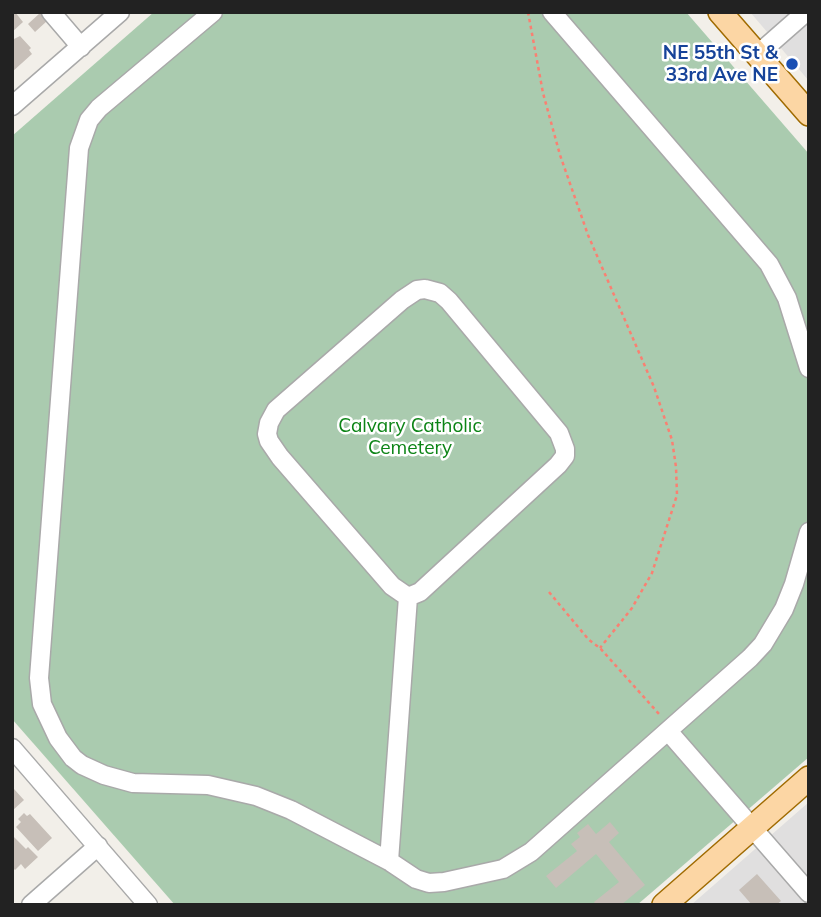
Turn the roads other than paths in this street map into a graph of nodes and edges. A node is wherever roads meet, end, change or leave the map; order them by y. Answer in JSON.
{"nodes":[{"id":1,"x":51,"y":12,"type":"edge"},
{"id":2,"x":120,"y":12,"type":"edge"},
{"id":3,"x":213,"y":12,"type":"edge"},
{"id":4,"x":552,"y":12,"type":"edge"},
{"id":5,"x":720,"y":12,"type":"edge"},
{"id":6,"x":806,"y":12,"type":"edge"},
{"id":7,"x":81,"y":47,"type":"junction"},
{"id":8,"x":757,"y":55,"type":"junction"},
{"id":9,"x":12,"y":106,"type":"edge"},
{"id":10,"x":809,"y":114,"type":"edge"},
{"id":11,"x":808,"y":360,"type":"edge"},
{"id":12,"x":809,"y":532,"type":"edge"},
{"id":13,"x":408,"y":597,"type":"junction"},
{"id":14,"x":670,"y":730,"type":"junction"},
{"id":15,"x":12,"y":748,"type":"edge"},
{"id":16,"x":809,"y":778,"type":"edge"},
{"id":17,"x":751,"y":828,"type":"junction"},
{"id":18,"x":97,"y":846,"type":"junction"},
{"id":19,"x":389,"y":861,"type":"junction"},
{"id":20,"x":809,"y":893,"type":"edge"},
{"id":21,"x":31,"y":905,"type":"edge"},
{"id":22,"x":148,"y":905,"type":"edge"},
{"id":23,"x":664,"y":905,"type":"edge"}],
"edges":[{"from":1,"to":7,"type":"street"},
{"from":2,"to":7,"type":"street"},
{"from":3,"to":19,"type":"street"},
{"from":4,"to":11,"type":"street"},
{"from":5,"to":8,"type":"main road"},
{"from":6,"to":8,"type":"street"},
{"from":7,"to":9,"type":"street"},
{"from":8,"to":10,"type":"main road"},
{"from":12,"to":14,"type":"street"},
{"from":13,"to":13,"type":"street"},
{"from":13,"to":19,"type":"street"},
{"from":14,"to":17,"type":"street"},
{"from":14,"to":19,"type":"street"},
{"from":15,"to":18,"type":"street"},
{"from":16,"to":17,"type":"main road"},
{"from":17,"to":20,"type":"street"},
{"from":17,"to":23,"type":"main road"},
{"from":18,"to":21,"type":"street"},
{"from":18,"to":22,"type":"street"}]}
